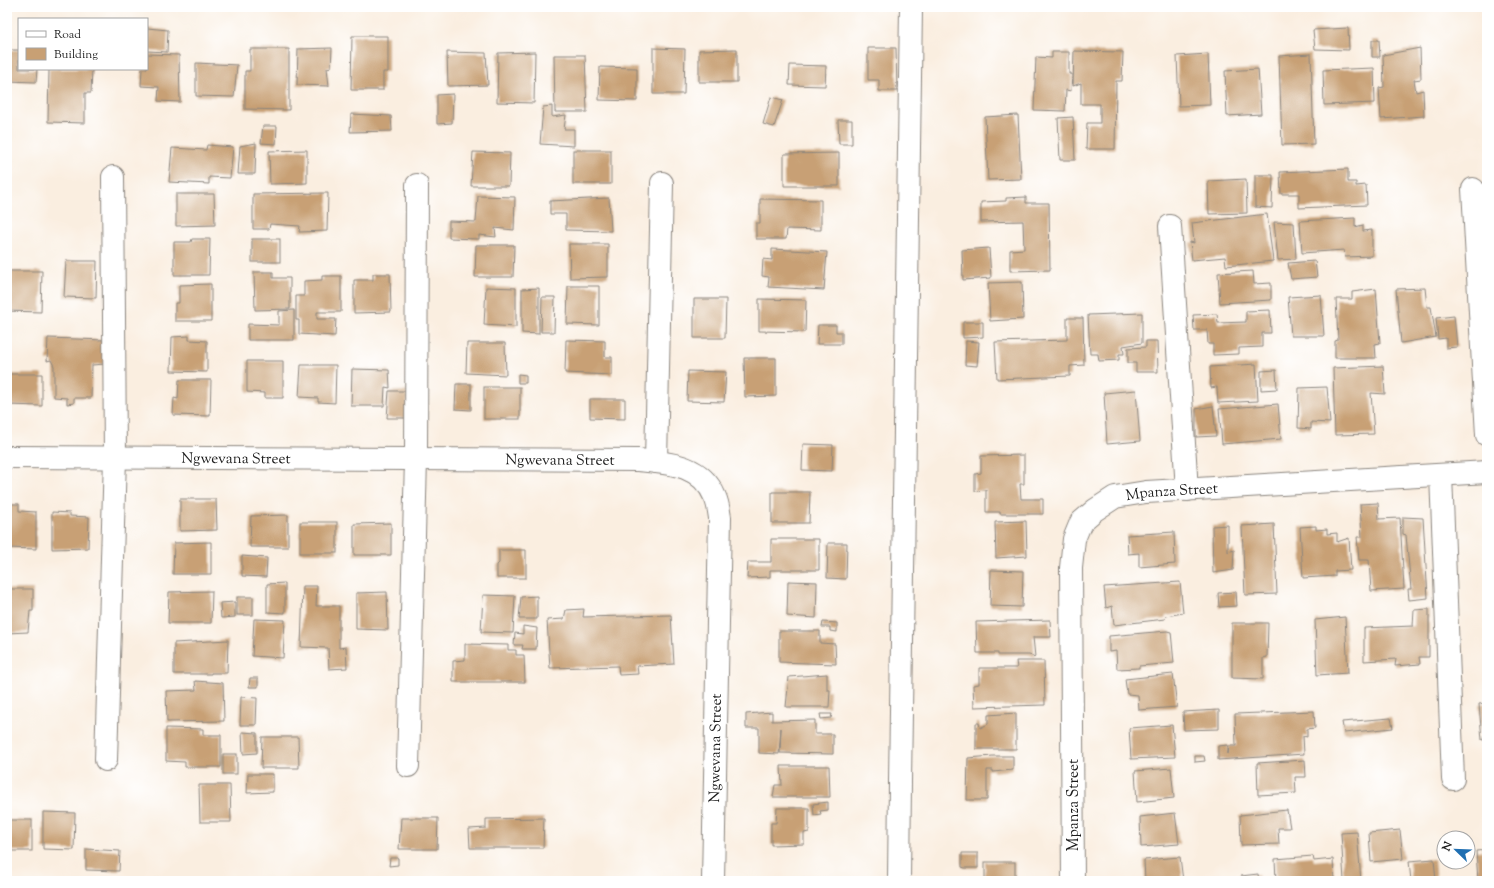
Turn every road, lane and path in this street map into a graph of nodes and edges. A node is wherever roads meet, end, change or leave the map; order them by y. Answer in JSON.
{"nodes":[{"id":1,"x":911,"y":7,"type":"edge"},
{"id":2,"x":113,"y":177,"type":"dead end"},
{"id":3,"x":662,"y":183,"type":"dead end"},
{"id":4,"x":417,"y":186,"type":"dead end"},
{"id":5,"x":1473,"y":189,"type":"dead end"},
{"id":6,"x":1170,"y":226,"type":"dead end"},
{"id":7,"x":1487,"y":435,"type":"edge"},
{"id":8,"x":7,"y":457,"type":"edge"},
{"id":9,"x":115,"y":458,"type":"junction"},
{"id":10,"x":416,"y":459,"type":"junction"},
{"id":11,"x":656,"y":462,"type":"junction"},
{"id":12,"x":1487,"y":472,"type":"edge"},
{"id":13,"x":1441,"y":475,"type":"junction"},
{"id":14,"x":1186,"y":490,"type":"junction"},
{"id":15,"x":106,"y":760,"type":"dead end"},
{"id":16,"x":408,"y":766,"type":"dead end"},
{"id":17,"x":1453,"y":779,"type":"dead end"},
{"id":18,"x":712,"y":881,"type":"edge"},
{"id":19,"x":899,"y":881,"type":"edge"},
{"id":20,"x":1073,"y":881,"type":"edge"}],
"edges":[{"from":1,"to":19,"type":"street"},
{"from":2,"to":9,"type":"street"},
{"from":3,"to":11,"type":"street"},
{"from":4,"to":10,"type":"street"},
{"from":5,"to":7,"type":"street"},
{"from":6,"to":14,"type":"street"},
{"from":8,"to":9,"type":"street","name":"Ngwevana Street"},
{"from":9,"to":10,"type":"street","name":"Ngwevana Street"},
{"from":9,"to":15,"type":"street"},
{"from":10,"to":11,"type":"street","name":"Ngwevana Street"},
{"from":10,"to":16,"type":"street"},
{"from":11,"to":18,"type":"street","name":"Ngwevana Street"},
{"from":12,"to":13,"type":"street","name":"Mpanza Street"},
{"from":13,"to":14,"type":"street","name":"Mpanza Street"},
{"from":13,"to":17,"type":"street"},
{"from":14,"to":20,"type":"street","name":"Mpanza Street"}]}
